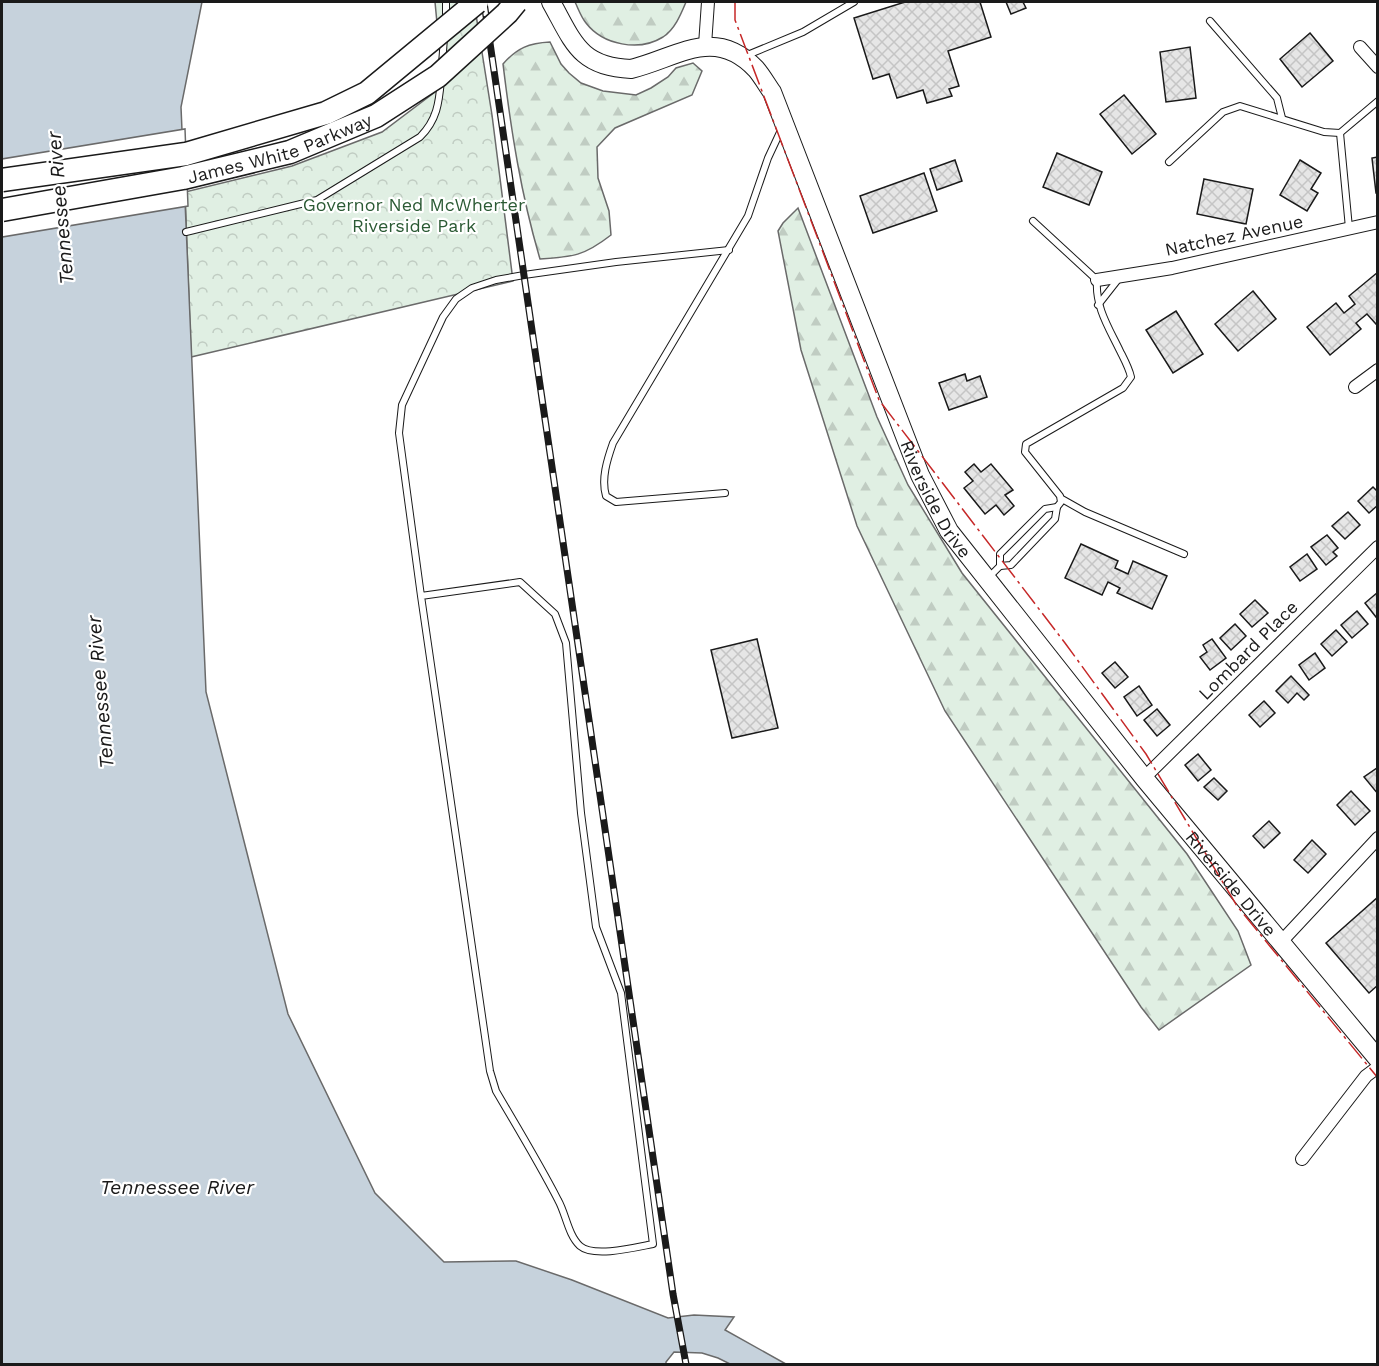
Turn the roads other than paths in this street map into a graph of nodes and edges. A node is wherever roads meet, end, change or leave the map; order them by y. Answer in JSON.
{"nodes":[{"id":1,"x":446,"y":2,"type":"edge"},
{"id":2,"x":477,"y":2,"type":"edge"},
{"id":3,"x":516,"y":2,"type":"edge"},
{"id":4,"x":551,"y":2,"type":"edge"},
{"id":5,"x":708,"y":2,"type":"edge"},
{"id":6,"x":854,"y":2,"type":"edge"},
{"id":7,"x":1210,"y":21,"type":"dead end"},
{"id":8,"x":705,"y":45,"type":"junction"},
{"id":9,"x":1360,"y":47,"type":"dead end"},
{"id":10,"x":741,"y":57,"type":"junction"},
{"id":11,"x":1377,"y":67,"type":"edge"},
{"id":12,"x":1377,"y":101,"type":"edge"},
{"id":13,"x":1282,"y":118,"type":"junction"},
{"id":14,"x":784,"y":124,"type":"junction"},
{"id":15,"x":1340,"y":133,"type":"junction"},
{"id":16,"x":1169,"y":162,"type":"dead end"},
{"id":17,"x":2,"y":180,"type":"edge"},
{"id":18,"x":2,"y":210,"type":"edge"},
{"id":19,"x":1033,"y":221,"type":"dead end"},
{"id":20,"x":1377,"y":222,"type":"edge"},
{"id":21,"x":1349,"y":228,"type":"junction"},
{"id":22,"x":186,"y":232,"type":"dead end"},
{"id":23,"x":729,"y":250,"type":"junction"},
{"id":24,"x":1120,"y":277,"type":"junction"},
{"id":25,"x":1097,"y":280,"type":"junction"},
{"id":26,"x":1098,"y":305,"type":"junction"},
{"id":27,"x":1377,"y":370,"type":"edge"},
{"id":28,"x":1354,"y":387,"type":"dead end"},
{"id":29,"x":725,"y":493,"type":"dead end"},
{"id":30,"x":1062,"y":499,"type":"junction"},
{"id":31,"x":1057,"y":507,"type":"junction"},
{"id":32,"x":1377,"y":547,"type":"edge"},
{"id":33,"x":1184,"y":554,"type":"dead end"},
{"id":34,"x":994,"y":572,"type":"junction"},
{"id":35,"x":421,"y":596,"type":"junction"},
{"id":36,"x":1144,"y":778,"type":"junction"},
{"id":37,"x":1377,"y":838,"type":"edge"},
{"id":38,"x":1280,"y":943,"type":"junction"},
{"id":39,"x":1377,"y":1059,"type":"edge"},
{"id":40,"x":1377,"y":1067,"type":"edge"},
{"id":41,"x":1302,"y":1160,"type":"dead end"}],
"edges":[{"from":1,"to":22,"type":"lane"},
{"from":2,"to":17,"type":"highway","name":"James White Parkway","bridge":true},
{"from":3,"to":18,"type":"highway","name":"James White Parkway","bridge":true},
{"from":4,"to":8,"type":"street"},
{"from":5,"to":8,"type":"street"},
{"from":6,"to":10,"type":"lane"},
{"from":7,"to":13,"type":"lane"},
{"from":8,"to":10,"type":"street","name":"Riverside Drive"},
{"from":9,"to":11,"type":"street"},
{"from":10,"to":14,"type":"street","name":"Riverside Drive"},
{"from":12,"to":15,"type":"lane"},
{"from":13,"to":15,"type":"lane"},
{"from":13,"to":16,"type":"lane"},
{"from":14,"to":23,"type":"lane"},
{"from":14,"to":34,"type":"street","name":"Riverside Drive"},
{"from":15,"to":21,"type":"lane"},
{"from":19,"to":25,"type":"lane"},
{"from":20,"to":21,"type":"street","name":"Natchez Avenue"},
{"from":21,"to":24,"type":"street","name":"Natchez Avenue"},
{"from":23,"to":29,"type":"lane"},
{"from":23,"to":35,"type":"lane"},
{"from":24,"to":25,"type":"street","name":"Natchez Avenue"},
{"from":24,"to":26,"type":"lane"},
{"from":25,"to":26,"type":"lane"},
{"from":26,"to":30,"type":"lane"},
{"from":27,"to":28,"type":"street"},
{"from":30,"to":31,"type":"lane"},
{"from":30,"to":33,"type":"lane"},
{"from":31,"to":34,"type":"lane"},
{"from":31,"to":34,"type":"lane"},
{"from":32,"to":36,"type":"street","name":"Lombard Place"},
{"from":34,"to":36,"type":"street","name":"Riverside Drive"},
{"from":35,"to":35,"type":"lane"},
{"from":36,"to":38,"type":"street","name":"Riverside Drive"},
{"from":37,"to":38,"type":"street"},
{"from":38,"to":39,"type":"street","name":"Riverside Drive"},
{"from":40,"to":41,"type":"street"}]}
